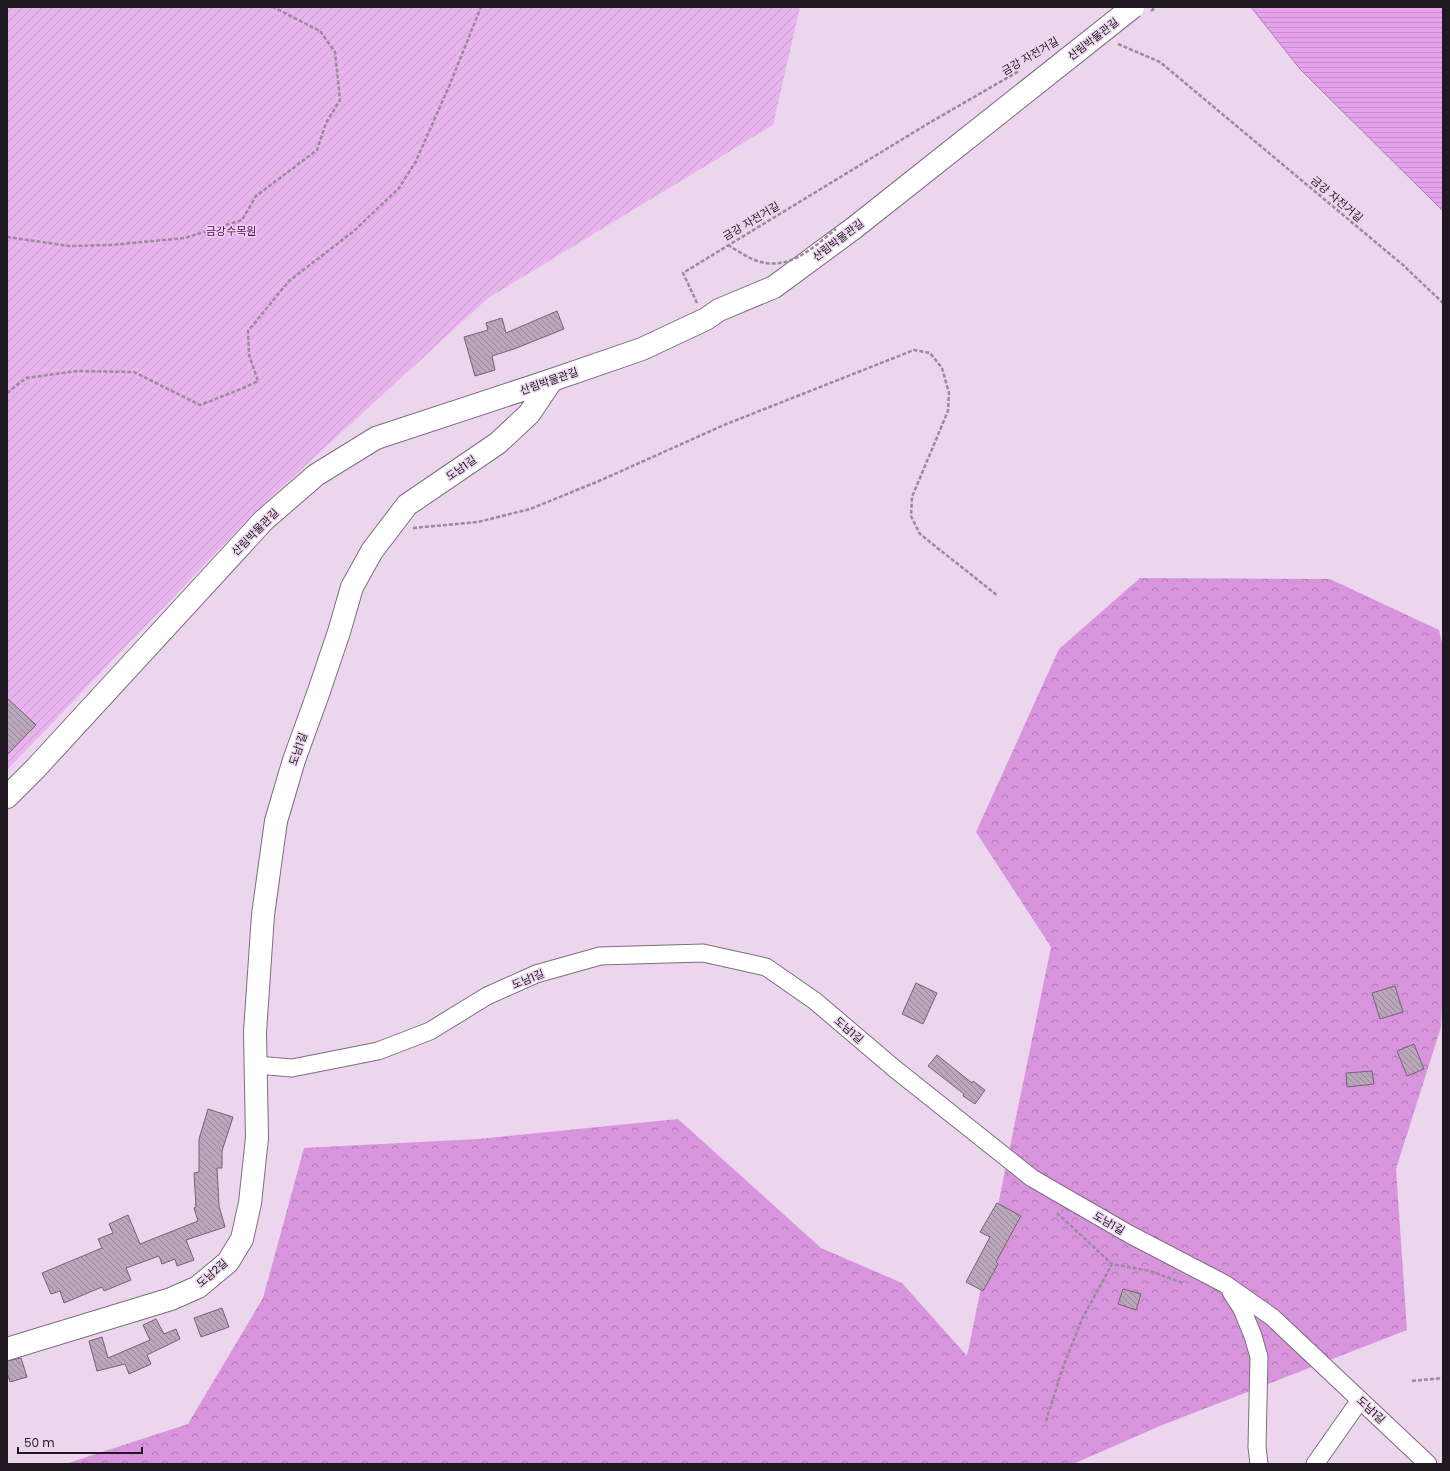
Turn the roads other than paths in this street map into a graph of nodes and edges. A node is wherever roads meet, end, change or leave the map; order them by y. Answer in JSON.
{"nodes":[{"id":1,"x":1133,"y":7,"type":"edge"},
{"id":2,"x":552,"y":380,"type":"junction"},
{"id":3,"x":7,"y":797,"type":"edge"},
{"id":4,"x":256,"y":1066,"type":"junction"},
{"id":5,"x":1225,"y":1284,"type":"junction"},
{"id":6,"x":7,"y":1349,"type":"edge"},
{"id":7,"x":1360,"y":1400,"type":"junction"},
{"id":8,"x":1259,"y":1464,"type":"edge"},
{"id":9,"x":1315,"y":1464,"type":"edge"},
{"id":10,"x":1428,"y":1464,"type":"edge"}],
"edges":[{"from":1,"to":2,"type":"main road","name":"산림박물관길","bridge":true},
{"from":2,"to":3,"type":"main road","name":"산림박물관길"},
{"from":2,"to":4,"type":"main road","name":"도남1길"},
{"from":4,"to":5,"type":"street","name":"도남1길"},
{"from":4,"to":6,"type":"main road","name":"도남2길"},
{"from":5,"to":7,"type":"street","name":"도남1길"},
{"from":5,"to":8,"type":"street"},
{"from":7,"to":9,"type":"street"},
{"from":7,"to":10,"type":"street","name":"도남1길"}]}
